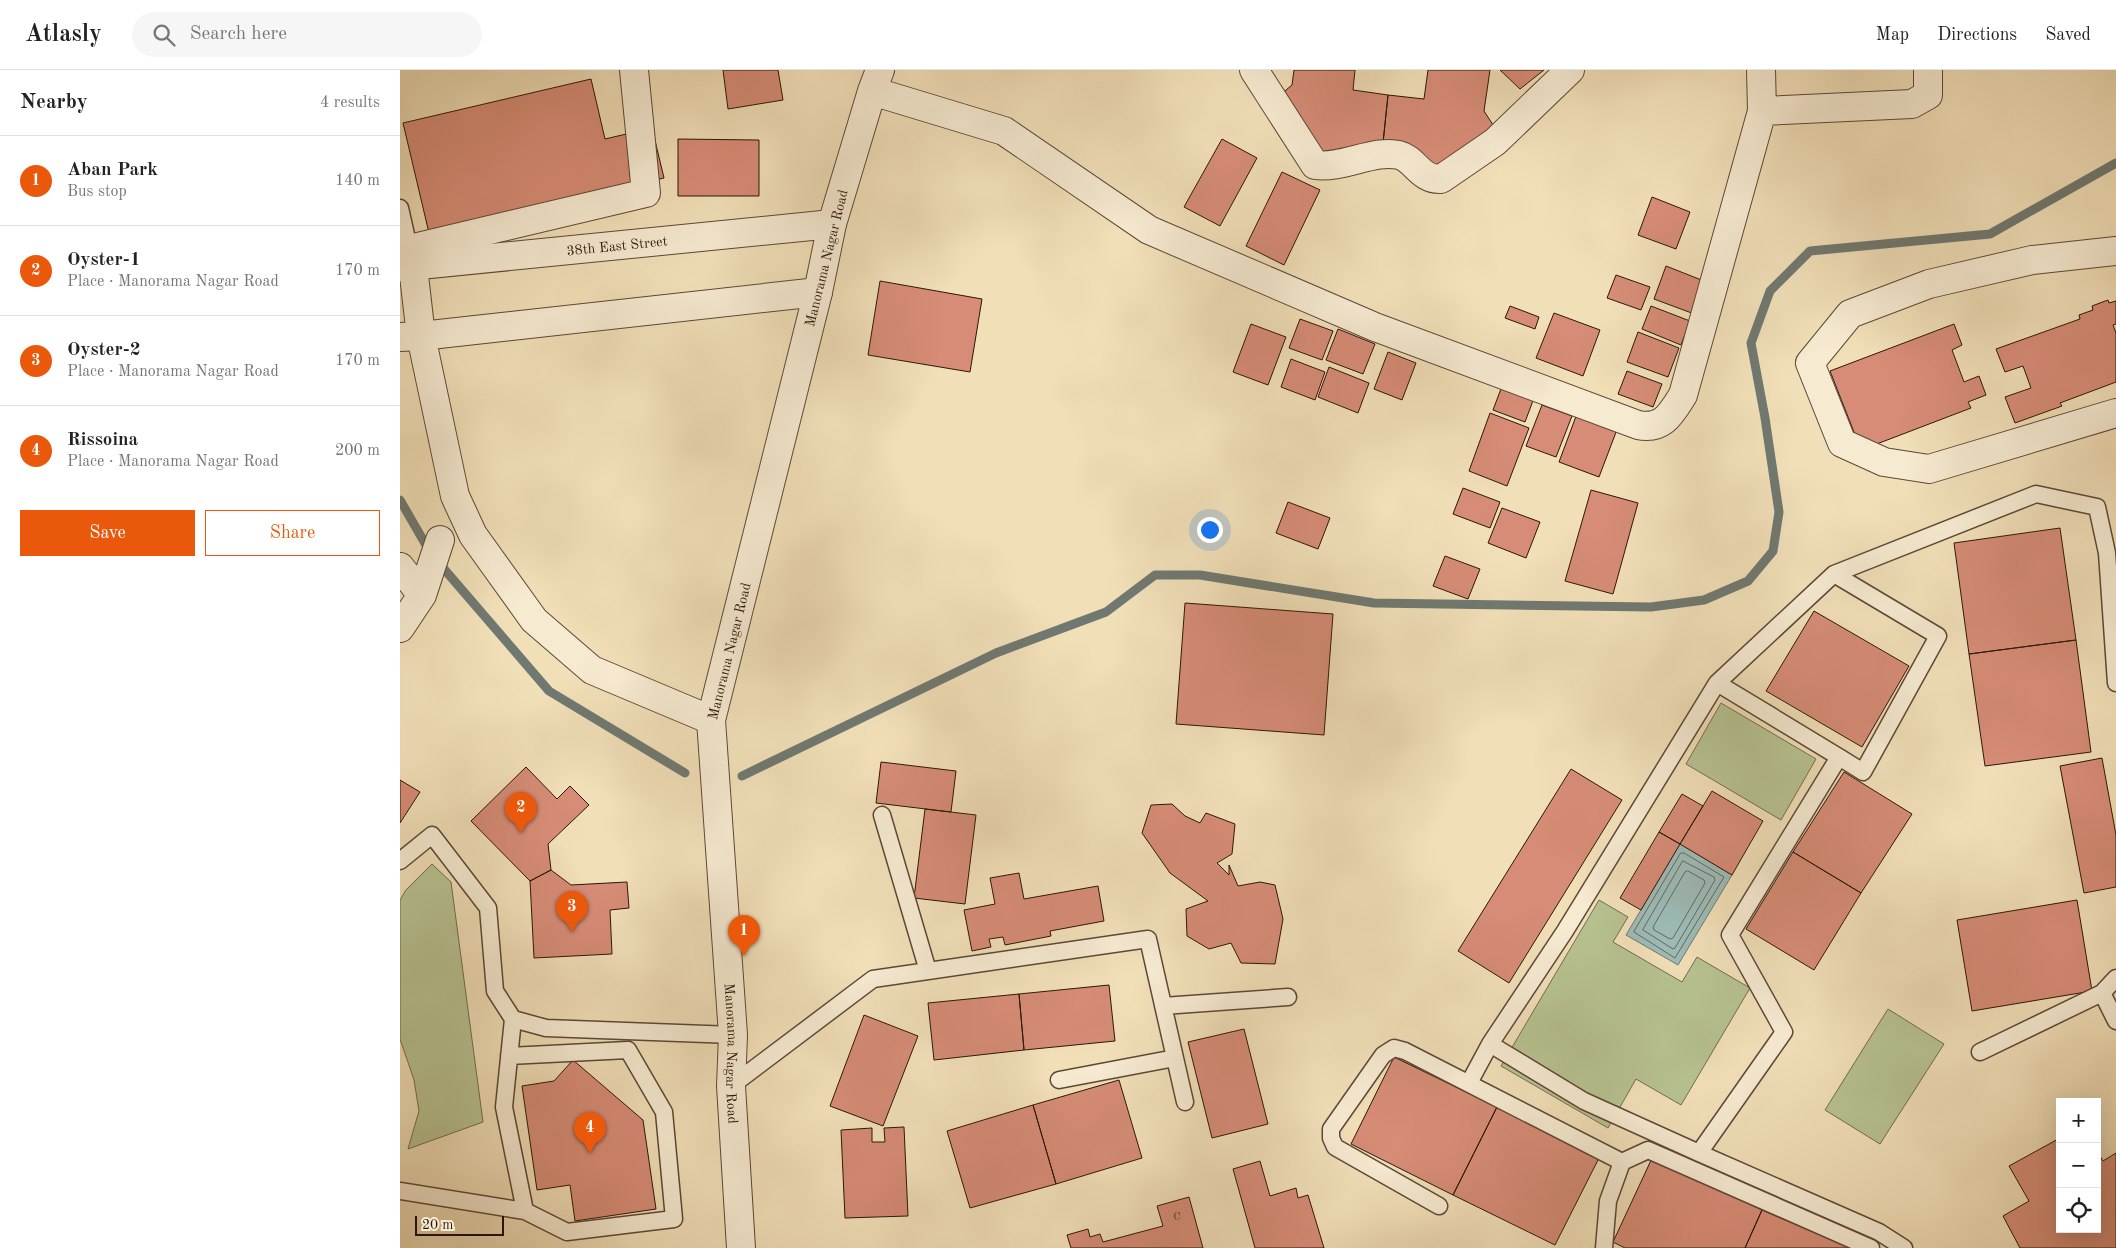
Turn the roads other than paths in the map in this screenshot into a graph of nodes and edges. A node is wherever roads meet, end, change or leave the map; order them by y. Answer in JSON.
{"nodes":[{"id":1,"x":634,"y":70,"type":"edge"},
{"id":2,"x":1254,"y":70,"type":"edge"},
{"id":3,"x":1570,"y":70,"type":"edge"},
{"id":4,"x":1761,"y":70,"type":"edge"},
{"id":5,"x":1928,"y":70,"type":"edge"},
{"id":6,"x":876,"y":80,"type":"edge"},
{"id":7,"x":1762,"y":111,"type":"junction"},
{"id":8,"x":400,"y":208,"type":"edge"},
{"id":9,"x":832,"y":224,"type":"junction"},
{"id":10,"x":2116,"y":251,"type":"edge"},
{"id":11,"x":408,"y":261,"type":"edge"},
{"id":12,"x":818,"y":292,"type":"junction"},
{"id":13,"x":410,"y":337,"type":"edge"},
{"id":14,"x":2116,"y":413,"type":"edge"},
{"id":15,"x":440,"y":540,"type":"dead end"},
{"id":16,"x":400,"y":567,"type":"edge"},
{"id":17,"x":1834,"y":574,"type":"junction"},
{"id":18,"x":422,"y":595,"type":"junction"},
{"id":19,"x":400,"y":628,"type":"edge"},
{"id":20,"x":2116,"y":683,"type":"edge"},
{"id":21,"x":1717,"y":684,"type":"junction"},
{"id":22,"x":711,"y":720,"type":"junction"},
{"id":23,"x":1839,"y":758,"type":"junction"},
{"id":24,"x":882,"y":815,"type":"dead end"},
{"id":25,"x":400,"y":861,"type":"edge"},
{"id":26,"x":928,"y":971,"type":"junction"},
{"id":27,"x":2116,"y":978,"type":"edge"},
{"id":28,"x":2102,"y":993,"type":"junction"},
{"id":29,"x":1288,"y":997,"type":"dead end"},
{"id":30,"x":1163,"y":1006,"type":"junction"},
{"id":31,"x":513,"y":1019,"type":"junction"},
{"id":32,"x":2116,"y":1021,"type":"edge"},
{"id":33,"x":733,"y":1035,"type":"junction"},
{"id":34,"x":1490,"y":1044,"type":"junction"},
{"id":35,"x":1980,"y":1052,"type":"dead end"},
{"id":36,"x":509,"y":1056,"type":"junction"},
{"id":37,"x":1175,"y":1058,"type":"junction"},
{"id":38,"x":1059,"y":1080,"type":"dead end"},
{"id":39,"x":1469,"y":1082,"type":"junction"},
{"id":40,"x":731,"y":1086,"type":"junction"},
{"id":41,"x":1185,"y":1102,"type":"dead end"},
{"id":42,"x":1699,"y":1153,"type":"junction"},
{"id":43,"x":1622,"y":1162,"type":"junction"},
{"id":44,"x":400,"y":1191,"type":"edge"},
{"id":45,"x":1439,"y":1206,"type":"dead end"},
{"id":46,"x":525,"y":1211,"type":"junction"},
{"id":47,"x":741,"y":1248,"type":"edge"},
{"id":48,"x":1604,"y":1248,"type":"edge"},
{"id":49,"x":1871,"y":1248,"type":"edge"},
{"id":50,"x":1904,"y":1248,"type":"edge"}],
"edges":[{"from":1,"to":11,"type":"street"},
{"from":2,"to":3,"type":"street"},
{"from":4,"to":7,"type":"street"},
{"from":5,"to":7,"type":"street"},
{"from":6,"to":7,"type":"street"},
{"from":6,"to":9,"type":"street","name":"Manorama Nagar Road"},
{"from":8,"to":11,"type":"lane"},
{"from":9,"to":11,"type":"street","name":"38th East Street"},
{"from":9,"to":12,"type":"street","name":"Manorama Nagar Road"},
{"from":10,"to":14,"type":"street"},
{"from":11,"to":13,"type":"street"},
{"from":12,"to":13,"type":"street"},
{"from":12,"to":22,"type":"street","name":"Manorama Nagar Road"},
{"from":13,"to":22,"type":"street"},
{"from":15,"to":18,"type":"street"},
{"from":16,"to":18,"type":"street"},
{"from":17,"to":20,"type":"lane"},
{"from":17,"to":21,"type":"lane"},
{"from":17,"to":23,"type":"lane"},
{"from":18,"to":19,"type":"street"},
{"from":21,"to":23,"type":"lane"},
{"from":21,"to":34,"type":"lane"},
{"from":22,"to":33,"type":"street","name":"Manorama Nagar Road"},
{"from":23,"to":42,"type":"lane"},
{"from":24,"to":26,"type":"lane"},
{"from":25,"to":31,"type":"lane"},
{"from":26,"to":30,"type":"lane"},
{"from":26,"to":40,"type":"lane"},
{"from":27,"to":28,"type":"lane"},
{"from":28,"to":32,"type":"lane"},
{"from":28,"to":35,"type":"lane"},
{"from":29,"to":30,"type":"lane"},
{"from":30,"to":37,"type":"lane"},
{"from":31,"to":33,"type":"lane"},
{"from":31,"to":36,"type":"lane"},
{"from":33,"to":40,"type":"street","name":"Manorama Nagar Road"},
{"from":34,"to":39,"type":"lane"},
{"from":34,"to":42,"type":"lane"},
{"from":36,"to":46,"type":"lane"},
{"from":36,"to":46,"type":"lane"},
{"from":37,"to":38,"type":"lane"},
{"from":37,"to":41,"type":"lane"},
{"from":39,"to":43,"type":"lane"},
{"from":39,"to":45,"type":"lane"},
{"from":40,"to":47,"type":"street","name":"Manorama Nagar Road"},
{"from":42,"to":50,"type":"lane"},
{"from":43,"to":48,"type":"lane"},
{"from":43,"to":49,"type":"lane"},
{"from":44,"to":46,"type":"lane"}]}
